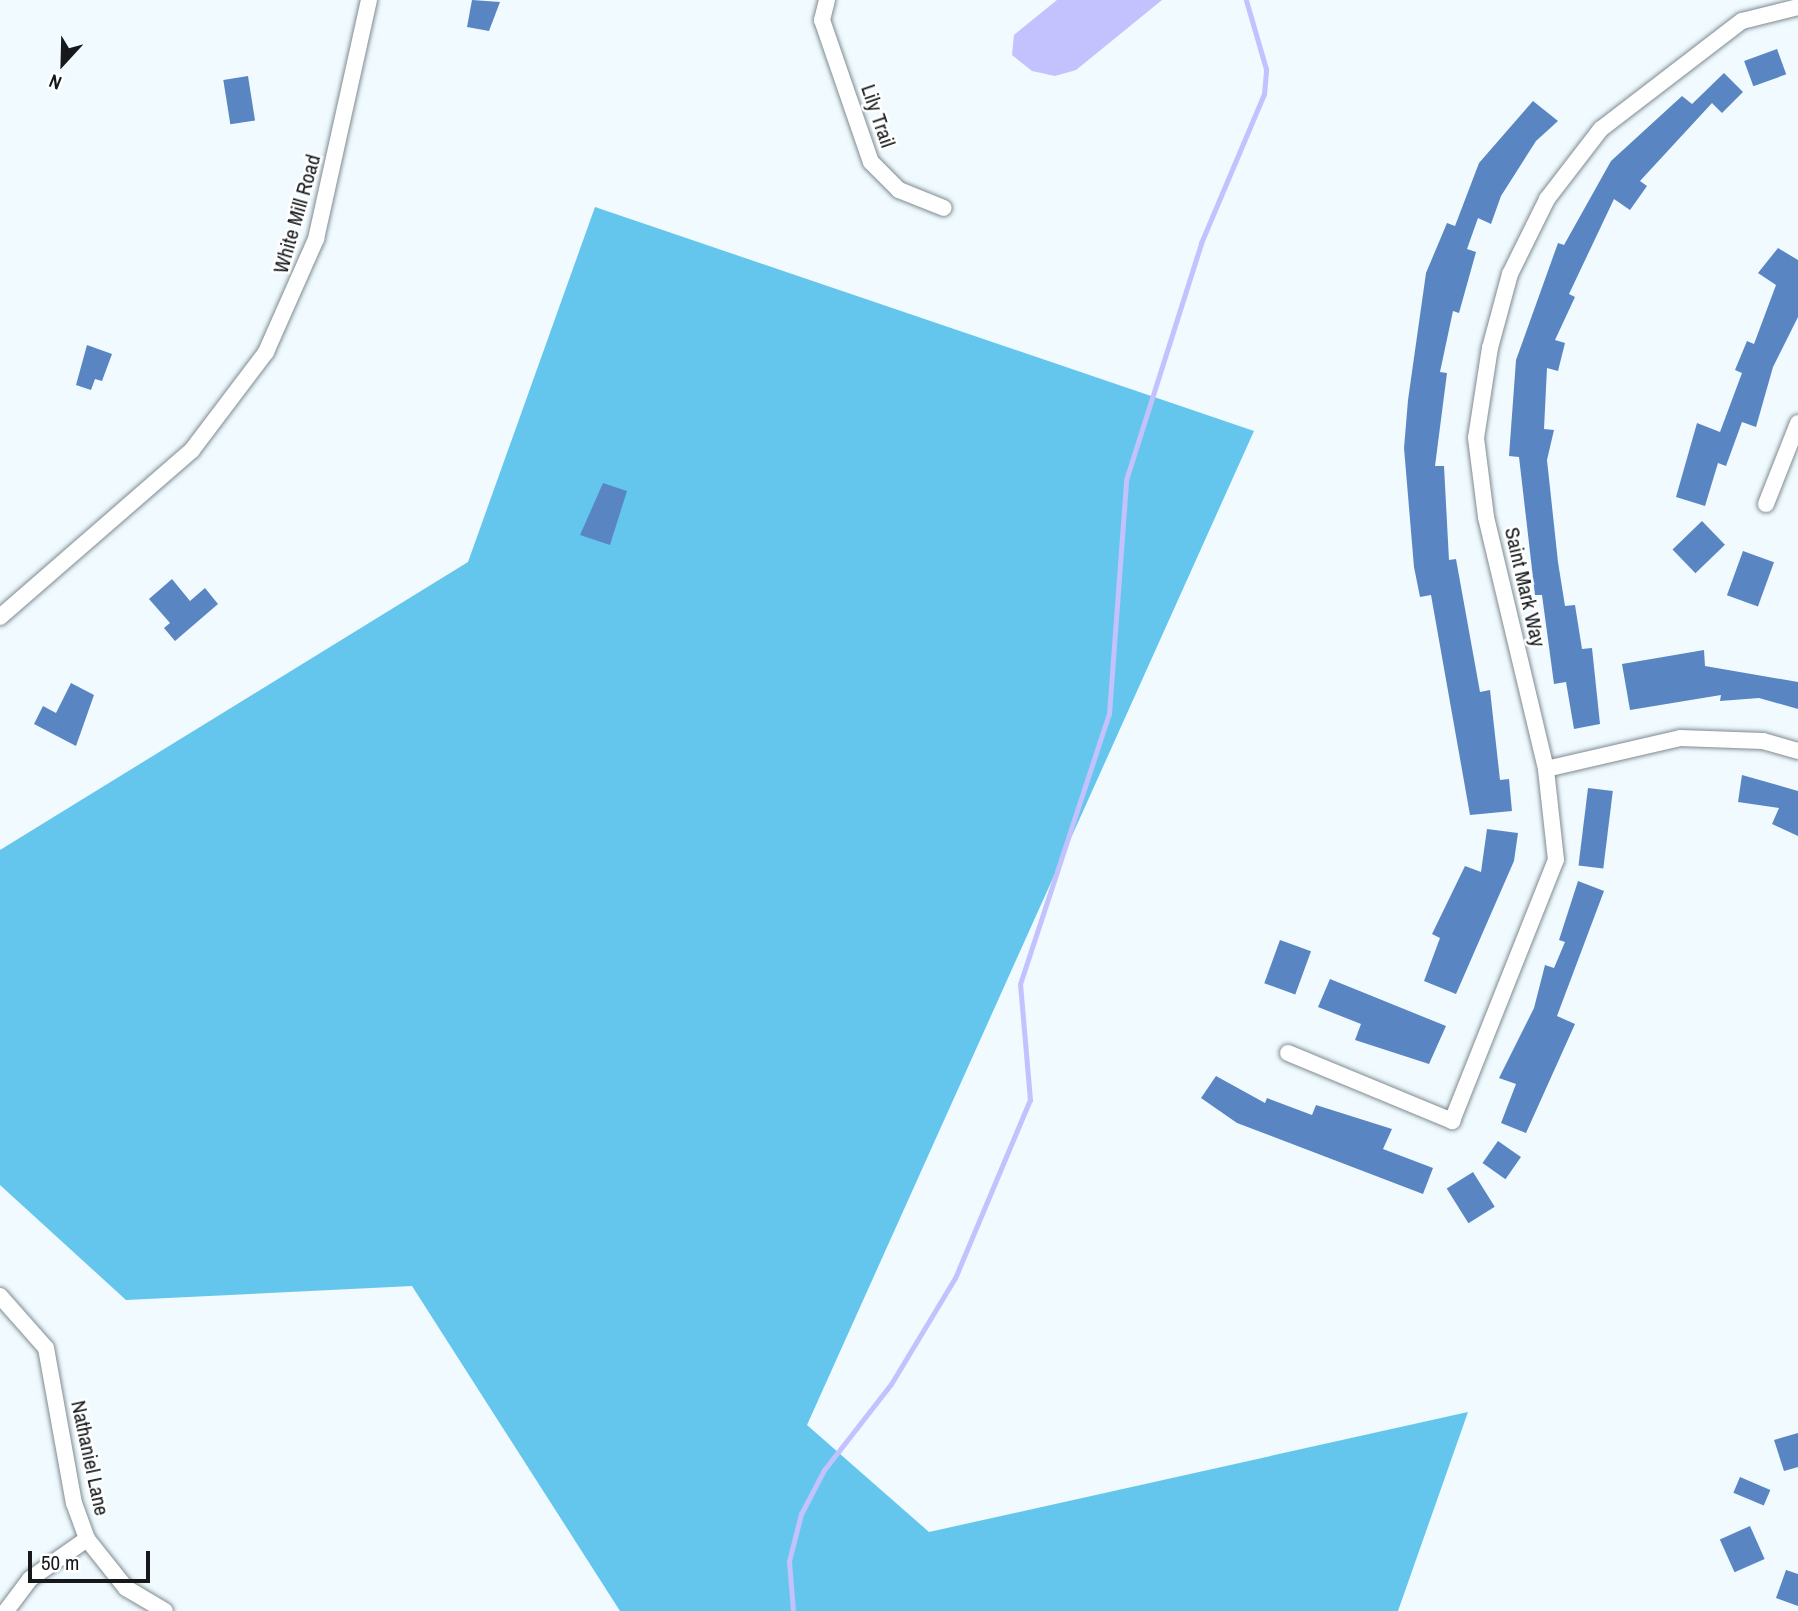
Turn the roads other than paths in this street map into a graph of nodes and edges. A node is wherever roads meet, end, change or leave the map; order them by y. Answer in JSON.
{"nodes":[{"id":1,"x":369,"y":0,"type":"edge"},
{"id":2,"x":827,"y":0,"type":"edge"},
{"id":3,"x":1798,"y":7,"type":"edge"},
{"id":4,"x":944,"y":208,"type":"dead end"},
{"id":5,"x":1798,"y":423,"type":"edge"},
{"id":6,"x":1766,"y":504,"type":"dead end"},
{"id":7,"x":0,"y":617,"type":"edge"},
{"id":8,"x":1798,"y":751,"type":"edge"},
{"id":9,"x":1546,"y":769,"type":"junction"},
{"id":10,"x":1288,"y":1053,"type":"dead end"},
{"id":11,"x":0,"y":1296,"type":"edge"},
{"id":12,"x":87,"y":1539,"type":"junction"},
{"id":13,"x":6,"y":1611,"type":"edge"},
{"id":14,"x":165,"y":1611,"type":"edge"}],
"edges":[{"from":1,"to":7,"type":"street","name":"White Mill Road"},
{"from":2,"to":4,"type":"street","name":"Lily Trail"},
{"from":3,"to":9,"type":"street","name":"Saint Mark Way"},
{"from":5,"to":6,"type":"street"},
{"from":8,"to":9,"type":"street"},
{"from":9,"to":10,"type":"street","name":"Saint Mark Way"},
{"from":11,"to":12,"type":"street","name":"Nathaniel Lane"},
{"from":12,"to":13,"type":"street"},
{"from":12,"to":14,"type":"street","name":"Nathaniel Lane"}]}
